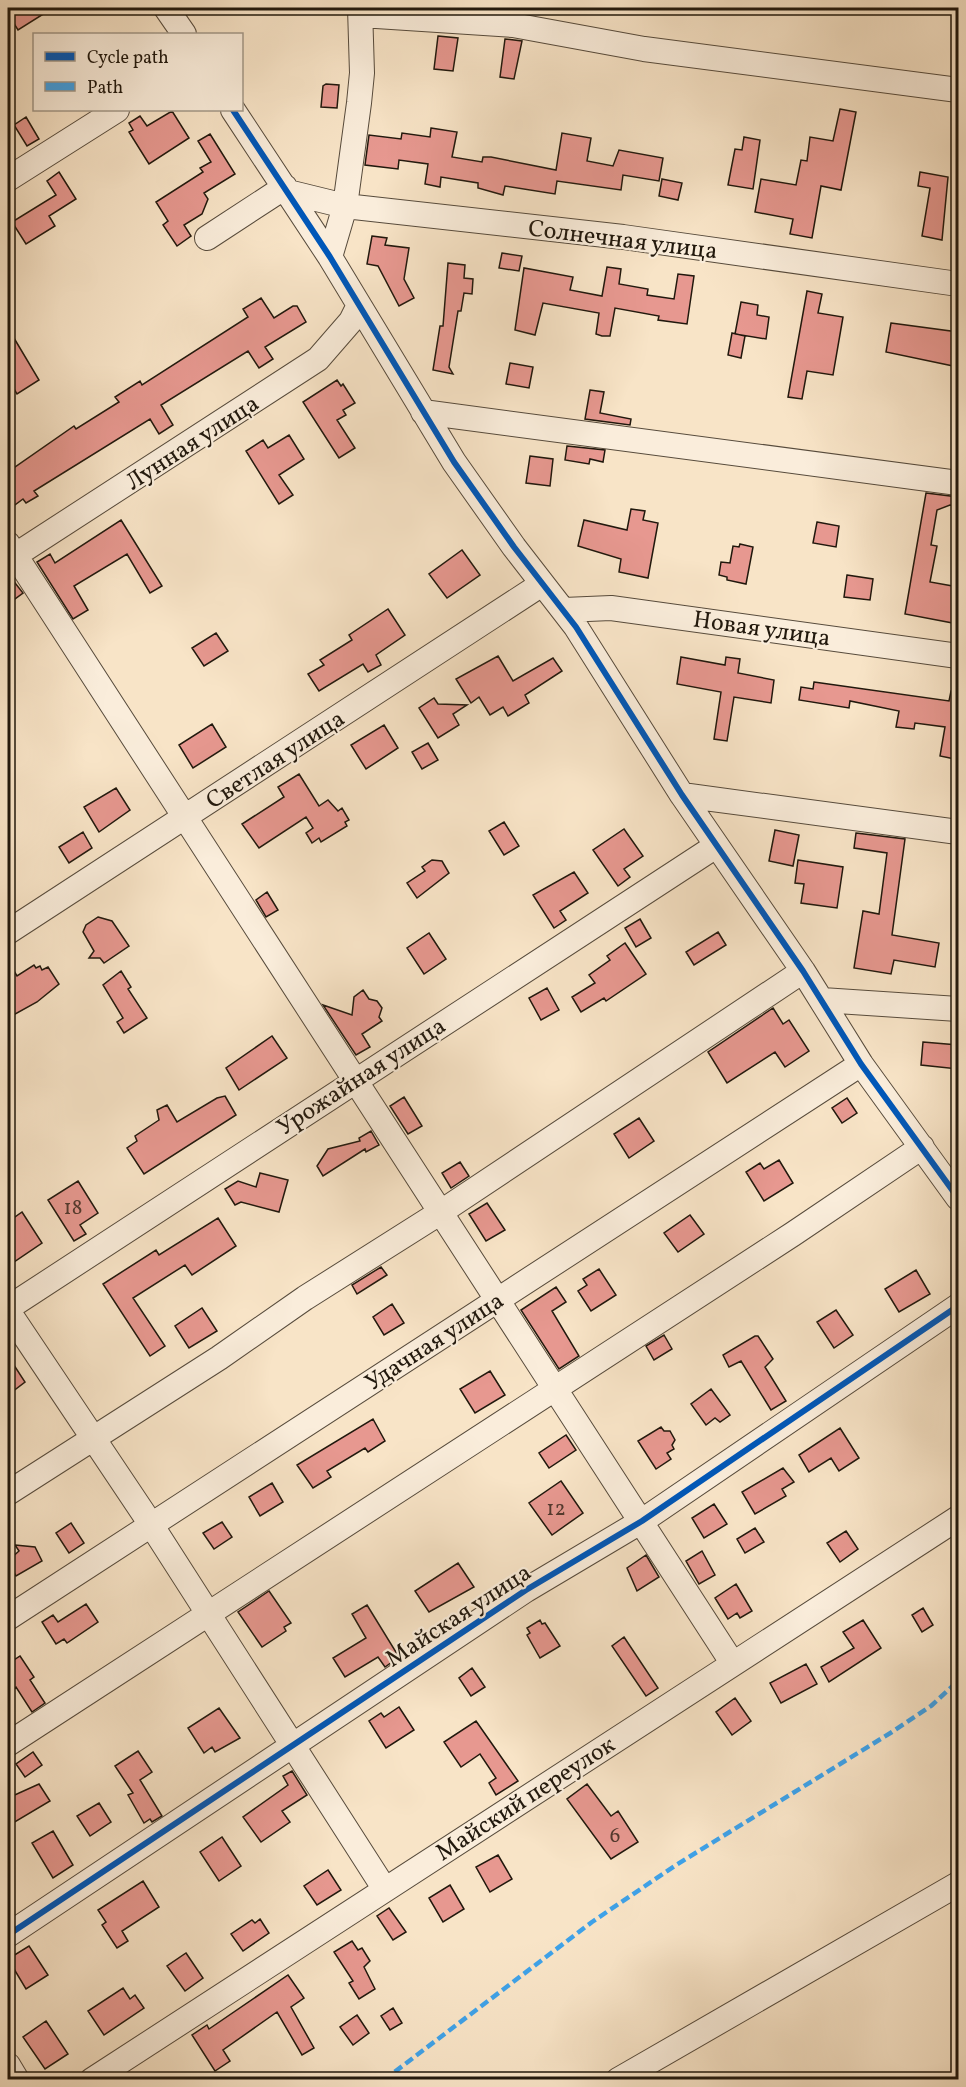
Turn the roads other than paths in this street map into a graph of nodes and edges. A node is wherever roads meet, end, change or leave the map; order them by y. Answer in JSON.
{"nodes":[{"id":1,"x":166,"y":8,"type":"edge"},
{"id":2,"x":360,"y":11,"type":"edge"},
{"id":3,"x":183,"y":33,"type":"edge"},
{"id":4,"x":958,"y":90,"type":"edge"},
{"id":5,"x":115,"y":111,"type":"edge"},
{"id":6,"x":234,"y":111,"type":"edge"},
{"id":7,"x":8,"y":179,"type":"edge"},
{"id":8,"x":286,"y":189,"type":"junction"},
{"id":9,"x":345,"y":206,"type":"junction"},
{"id":10,"x":207,"y":238,"type":"dead end"},
{"id":11,"x":330,"y":257,"type":"junction"},
{"id":12,"x":958,"y":284,"type":"edge"},
{"id":13,"x":359,"y":305,"type":"junction"},
{"id":14,"x":423,"y":412,"type":"junction"},
{"id":15,"x":958,"y":483,"type":"edge"},
{"id":16,"x":10,"y":553,"type":"edge"},
{"id":17,"x":542,"y":584,"type":"junction"},
{"id":18,"x":564,"y":610,"type":"junction"},
{"id":19,"x":958,"y":656,"type":"edge"},
{"id":20,"x":682,"y":795,"type":"junction"},
{"id":21,"x":185,"y":818,"type":"junction"},
{"id":22,"x":958,"y":832,"type":"edge"},
{"id":23,"x":716,"y":846,"type":"junction"},
{"id":24,"x":8,"y":932,"type":"edge"},
{"id":25,"x":803,"y":971,"type":"junction"},
{"id":26,"x":822,"y":1000,"type":"junction"},
{"id":27,"x":958,"y":1009,"type":"edge"},
{"id":28,"x":861,"y":1064,"type":"junction"},
{"id":29,"x":356,"y":1079,"type":"junction"},
{"id":30,"x":927,"y":1154,"type":"junction"},
{"id":31,"x":958,"y":1166,"type":"edge"},
{"id":32,"x":958,"y":1198,"type":"edge"},
{"id":33,"x":441,"y":1212,"type":"junction"},
{"id":34,"x":498,"y":1301,"type":"junction"},
{"id":35,"x":958,"y":1306,"type":"edge"},
{"id":36,"x":8,"y":1309,"type":"edge"},
{"id":37,"x":555,"y":1389,"type":"junction"},
{"id":38,"x":91,"y":1438,"type":"junction"},
{"id":39,"x":8,"y":1493,"type":"edge"},
{"id":40,"x":958,"y":1518,"type":"edge"},
{"id":41,"x":642,"y":1521,"type":"junction"},
{"id":42,"x":152,"y":1526,"type":"junction"},
{"id":43,"x":207,"y":1614,"type":"junction"},
{"id":44,"x":8,"y":1618,"type":"edge"},
{"id":45,"x":733,"y":1664,"type":"junction"},
{"id":46,"x":8,"y":1744,"type":"edge"},
{"id":47,"x":293,"y":1746,"type":"junction"},
{"id":48,"x":958,"y":1884,"type":"edge"},
{"id":49,"x":384,"y":1888,"type":"junction"},
{"id":50,"x":8,"y":1935,"type":"edge"},
{"id":51,"x":8,"y":2065,"type":"edge"},
{"id":52,"x":17,"y":2079,"type":"edge"},
{"id":53,"x":92,"y":2079,"type":"edge"},
{"id":54,"x":618,"y":2079,"type":"edge"}],
"edges":[{"from":1,"to":3,"type":"street"},
{"from":2,"to":4,"type":"street"},
{"from":2,"to":9,"type":"street"},
{"from":5,"to":7,"type":"street"},
{"from":6,"to":8,"type":"street"},
{"from":8,"to":9,"type":"street","name":"Солнечная улица"},
{"from":8,"to":10,"type":"street"},
{"from":8,"to":11,"type":"street"},
{"from":9,"to":11,"type":"street"},
{"from":9,"to":12,"type":"street","name":"Солнечная улица"},
{"from":11,"to":13,"type":"street"},
{"from":13,"to":14,"type":"street"},
{"from":13,"to":16,"type":"street","name":"Лунная улица"},
{"from":14,"to":15,"type":"street"},
{"from":14,"to":17,"type":"street"},
{"from":16,"to":21,"type":"street"},
{"from":17,"to":18,"type":"street"},
{"from":17,"to":21,"type":"street","name":"Светлая улица"},
{"from":18,"to":19,"type":"street","name":"Новая улица"},
{"from":18,"to":20,"type":"street"},
{"from":20,"to":22,"type":"street"},
{"from":20,"to":23,"type":"street"},
{"from":21,"to":24,"type":"street","name":"Светлая улица"},
{"from":21,"to":29,"type":"street"},
{"from":23,"to":25,"type":"street"},
{"from":23,"to":29,"type":"street","name":"Урожайная улица"},
{"from":25,"to":26,"type":"street"},
{"from":25,"to":33,"type":"street"},
{"from":26,"to":27,"type":"street"},
{"from":26,"to":28,"type":"street"},
{"from":28,"to":30,"type":"street"},
{"from":28,"to":34,"type":"street","name":"Удачная улица"},
{"from":29,"to":33,"type":"street"},
{"from":29,"to":36,"type":"street","name":"Урожайная улица"},
{"from":30,"to":31,"type":"street"},
{"from":30,"to":32,"type":"street"},
{"from":30,"to":37,"type":"street"},
{"from":33,"to":34,"type":"street"},
{"from":33,"to":38,"type":"street"},
{"from":34,"to":37,"type":"street"},
{"from":34,"to":42,"type":"street","name":"Удачная улица"},
{"from":35,"to":41,"type":"street","name":"Майская улица"},
{"from":36,"to":38,"type":"street"},
{"from":37,"to":41,"type":"street"},
{"from":37,"to":43,"type":"street"},
{"from":38,"to":39,"type":"street"},
{"from":38,"to":42,"type":"street"},
{"from":40,"to":45,"type":"street","name":"Майский переулок"},
{"from":41,"to":45,"type":"street"},
{"from":41,"to":47,"type":"street","name":"Майская улица"},
{"from":42,"to":43,"type":"street"},
{"from":42,"to":44,"type":"street","name":"Удачная улица"},
{"from":43,"to":46,"type":"street"},
{"from":43,"to":47,"type":"street"},
{"from":45,"to":49,"type":"street","name":"Майский переулок"},
{"from":47,"to":49,"type":"street"},
{"from":47,"to":50,"type":"street","name":"Майская улица"},
{"from":48,"to":54,"type":"street"},
{"from":49,"to":53,"type":"street","name":"Майский переулок"},
{"from":51,"to":52,"type":"street"}]}
